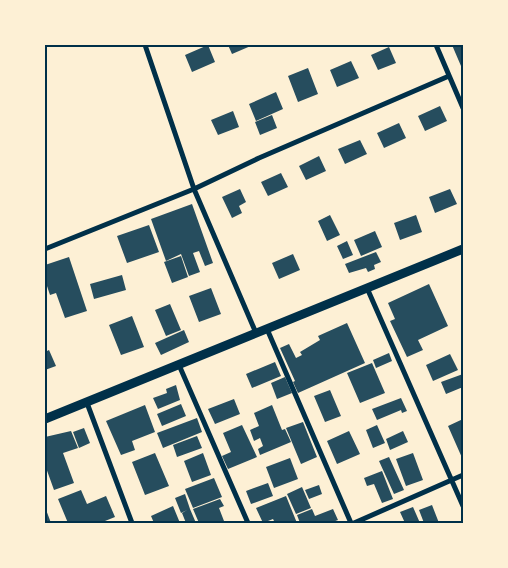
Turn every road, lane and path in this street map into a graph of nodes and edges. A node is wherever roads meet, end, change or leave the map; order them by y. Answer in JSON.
{"nodes":[{"id":1,"x":145,"y":45,"type":"edge"},
{"id":2,"x":436,"y":45,"type":"edge"},
{"id":3,"x":449,"y":76,"type":"junction"},
{"id":4,"x":463,"y":108,"type":"edge"},
{"id":5,"x":194,"y":189,"type":"junction"},
{"id":6,"x":45,"y":249,"type":"edge"},
{"id":7,"x":463,"y":249,"type":"edge"},
{"id":8,"x":367,"y":288,"type":"junction"},
{"id":9,"x":267,"y":329,"type":"junction"},
{"id":10,"x":256,"y":333,"type":"junction"},
{"id":11,"x":179,"y":364,"type":"junction"},
{"id":12,"x":87,"y":402,"type":"junction"},
{"id":13,"x":45,"y":420,"type":"edge"},
{"id":14,"x":463,"y":475,"type":"edge"},
{"id":15,"x":451,"y":480,"type":"junction"},
{"id":16,"x":463,"y":506,"type":"edge"},
{"id":17,"x":132,"y":523,"type":"edge"},
{"id":18,"x":248,"y":523,"type":"edge"},
{"id":19,"x":353,"y":523,"type":"edge"}],
"edges":[{"from":1,"to":5,"type":"street"},
{"from":2,"to":3,"type":"street"},
{"from":3,"to":4,"type":"street"},
{"from":3,"to":5,"type":"street"},
{"from":5,"to":6,"type":"street"},
{"from":5,"to":10,"type":"street"},
{"from":7,"to":8,"type":"main road"},
{"from":8,"to":9,"type":"main road"},
{"from":8,"to":15,"type":"street"},
{"from":9,"to":10,"type":"main road"},
{"from":9,"to":19,"type":"street"},
{"from":10,"to":11,"type":"main road"},
{"from":11,"to":12,"type":"main road"},
{"from":11,"to":18,"type":"street"},
{"from":12,"to":13,"type":"main road"},
{"from":12,"to":17,"type":"street"},
{"from":14,"to":15,"type":"street"},
{"from":15,"to":16,"type":"street"},
{"from":15,"to":19,"type":"street"}]}
